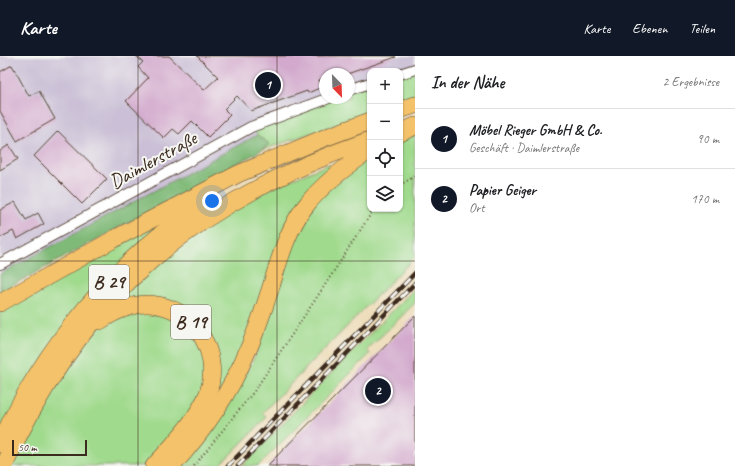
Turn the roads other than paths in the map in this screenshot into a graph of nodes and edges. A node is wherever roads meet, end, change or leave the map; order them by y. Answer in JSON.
{"nodes":[{"id":1,"x":415,"y":69,"type":"edge"},
{"id":2,"x":403,"y":73,"type":"edge"},
{"id":3,"x":367,"y":84,"type":"edge"},
{"id":4,"x":355,"y":88,"type":"edge"},
{"id":5,"x":319,"y":102,"type":"edge"},
{"id":6,"x":415,"y":105,"type":"edge"},
{"id":7,"x":403,"y":109,"type":"edge"},
{"id":8,"x":367,"y":122,"type":"edge"},
{"id":9,"x":415,"y":125,"type":"edge"},
{"id":10,"x":403,"y":128,"type":"edge"},
{"id":11,"x":403,"y":131,"type":"edge"},
{"id":12,"x":367,"y":141,"type":"edge"},
{"id":13,"x":367,"y":152,"type":"edge"},
{"id":14,"x":264,"y":164,"type":"junction"},
{"id":15,"x":0,"y":264,"type":"edge"},
{"id":16,"x":0,"y":303,"type":"edge"},
{"id":17,"x":76,"y":343,"type":"junction"},
{"id":18,"x":0,"y":444,"type":"edge"},
{"id":19,"x":4,"y":466,"type":"edge"},
{"id":20,"x":154,"y":466,"type":"edge"},
{"id":21,"x":172,"y":466,"type":"edge"}],
"edges":[{"from":1,"to":2,"type":"street"},
{"from":3,"to":4,"type":"street"},
{"from":5,"to":15,"type":"street","name":"Daimlerstraße"},
{"from":6,"to":7,"type":"highway"},
{"from":8,"to":14,"type":"highway","number":"B 29"},
{"from":9,"to":10,"type":"highway"},
{"from":9,"to":11,"type":"highway"},
{"from":12,"to":17,"type":"highway","number":"B 29"},
{"from":13,"to":21,"type":"highway"},
{"from":14,"to":16,"type":"highway"},
{"from":14,"to":18,"type":"highway","number":"B 29"},
{"from":17,"to":19,"type":"highway","number":"B 19"},
{"from":17,"to":20,"type":"highway","number":"B 19"}]}
